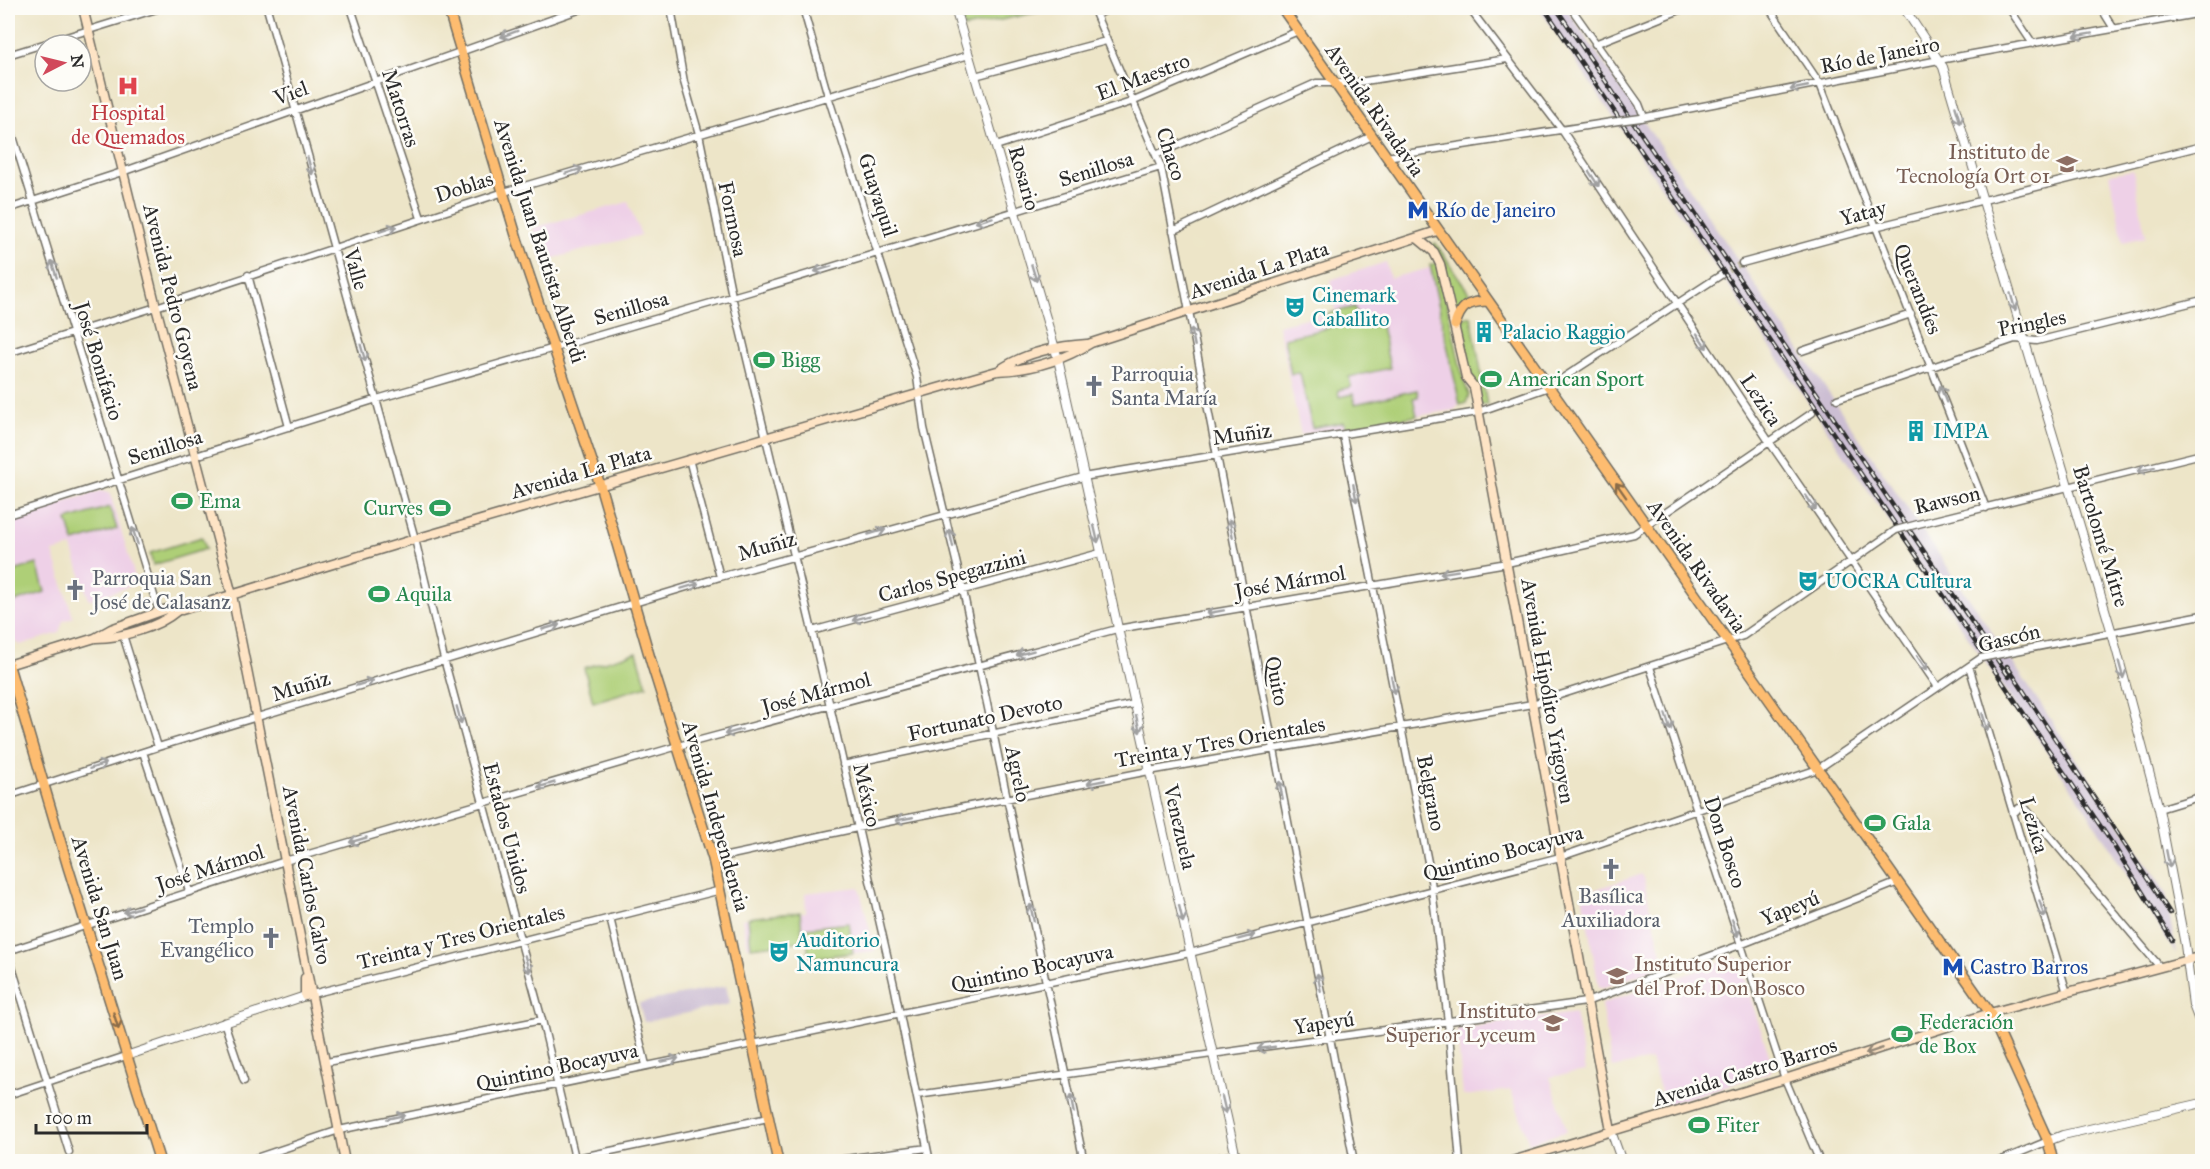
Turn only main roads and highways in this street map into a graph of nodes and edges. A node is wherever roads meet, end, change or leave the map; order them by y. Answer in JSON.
{"nodes":[{"id":1,"x":83,"y":8,"type":"edge"},
{"id":2,"x":448,"y":8,"type":"edge"},
{"id":3,"x":1282,"y":8,"type":"edge"},
{"id":4,"x":1437,"y":231,"type":"junction"},
{"id":5,"x":1417,"y":238,"type":"junction"},
{"id":6,"x":1487,"y":301,"type":"junction"},
{"id":7,"x":1455,"y":325,"type":"junction"},
{"id":8,"x":1091,"y":343,"type":"junction"},
{"id":9,"x":997,"y":371,"type":"junction"},
{"id":10,"x":600,"y":485,"type":"junction"},
{"id":11,"x":232,"y":595,"type":"junction"},
{"id":12,"x":177,"y":611,"type":"junction"},
{"id":13,"x":159,"y":612,"type":"junction"},
{"id":14,"x":127,"y":633,"type":"junction"},
{"id":15,"x":95,"y":638,"type":"junction"},
{"id":16,"x":8,"y":664,"type":"edge"},
{"id":17,"x":2202,"y":956,"type":"edge"},
{"id":18,"x":1990,"y":1013,"type":"junction"},
{"id":19,"x":1611,"y":1131,"type":"junction"},
{"id":20,"x":160,"y":1161,"type":"edge"},
{"id":21,"x":345,"y":1161,"type":"edge"},
{"id":22,"x":778,"y":1161,"type":"edge"},
{"id":23,"x":1509,"y":1161,"type":"edge"},
{"id":24,"x":2053,"y":1161,"type":"edge"}],
"edges":[{"from":1,"to":11,"type":"main road","name":"Avenida Pedro Goyena"},
{"from":2,"to":10,"type":"main road","name":"Avenida Juan Bautista Alberdi"},
{"from":3,"to":4,"type":"main road","name":"Avenida Rivadavia"},
{"from":4,"to":5,"type":"main road","name":"Avenida La Plata"},
{"from":4,"to":6,"type":"main road","name":"Avenida Rivadavia"},
{"from":5,"to":7,"type":"main road","name":"Avenida Hipólito Yrigoyen"},
{"from":5,"to":8,"type":"main road","name":"Avenida La Plata"},
{"from":6,"to":7,"type":"main road"},
{"from":18,"to":6,"type":"main road","name":"Avenida Rivadavia","one_way":true},
{"from":7,"to":19,"type":"main road","name":"Avenida Hipólito Yrigoyen"},
{"from":8,"to":9,"type":"main road","name":"Avenida La Plata"},
{"from":8,"to":9,"type":"main road","name":"Avenida La Plata"},
{"from":9,"to":10,"type":"main road","name":"Avenida La Plata"},
{"from":10,"to":11,"type":"main road","name":"Avenida La Plata"},
{"from":10,"to":22,"type":"main road","name":"Avenida Independencia"},
{"from":11,"to":12,"type":"main road","name":"Avenida La Plata"},
{"from":11,"to":21,"type":"main road","name":"Avenida Carlos Calvo"},
{"from":12,"to":13,"type":"main road","name":"Avenida La Plata"},
{"from":12,"to":14,"type":"main road","name":"Avenida La Plata"},
{"from":13,"to":14,"type":"main road"},
{"from":13,"to":15,"type":"main road","name":"Avenida La Plata"},
{"from":14,"to":15,"type":"main road","name":"Avenida La Plata"},
{"from":15,"to":16,"type":"main road","name":"Avenida La Plata"},
{"from":16,"to":20,"type":"main road","name":"Avenida San Juan","one_way":true},
{"from":17,"to":18,"type":"main road","name":"Avenida Castro Barros"},
{"from":18,"to":19,"type":"main road","name":"Avenida Castro Barros","one_way":true},
{"from":18,"to":24,"type":"main road","name":"Avenida Rivadavia"},
{"from":19,"to":23,"type":"main road","name":"Avenida Castro Barros"}]}
